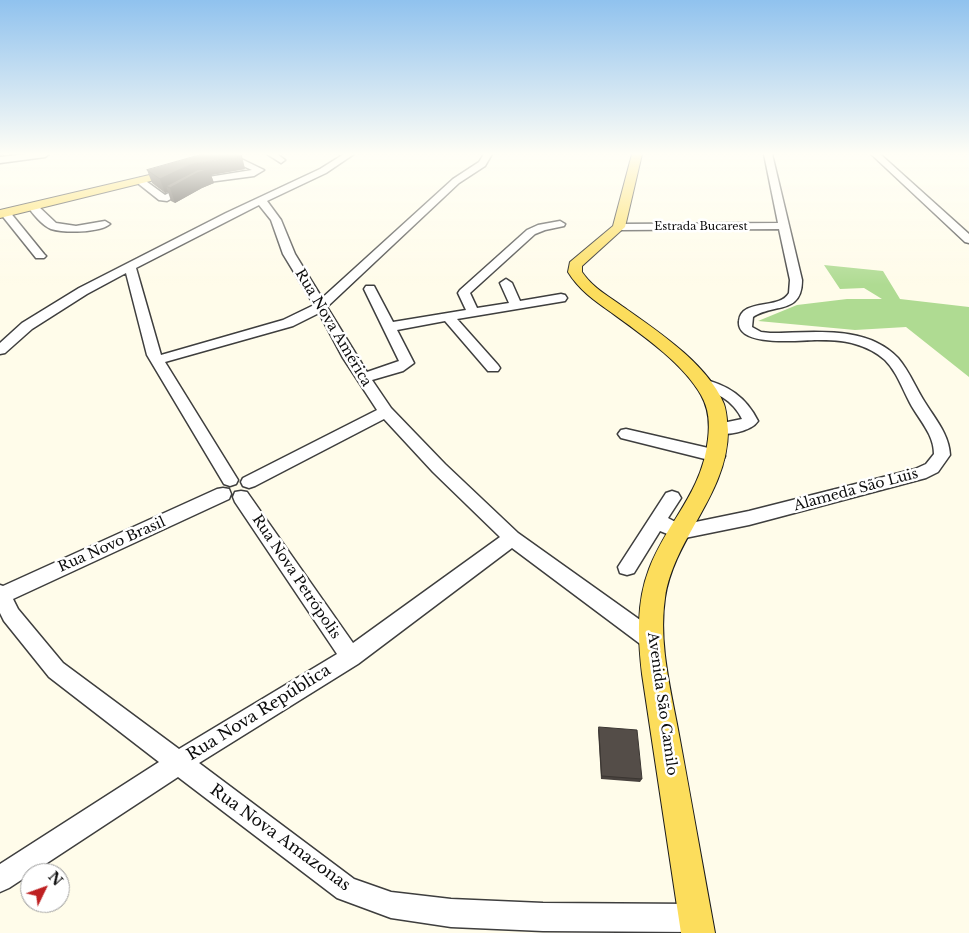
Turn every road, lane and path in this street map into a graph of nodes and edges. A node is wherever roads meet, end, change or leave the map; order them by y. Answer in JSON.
{"nodes":[{"id":1,"x":69,"y":198,"type":"edge"},
{"id":2,"x":267,"y":198,"type":"edge"},
{"id":3,"x":438,"y":198,"type":"edge"},
{"id":4,"x":626,"y":198,"type":"edge"},
{"id":5,"x":777,"y":198,"type":"edge"},
{"id":6,"x":923,"y":198,"type":"edge"},
{"id":7,"x":260,"y":201,"type":"junction"},
{"id":8,"x":33,"y":206,"type":"junction"},
{"id":9,"x":2,"y":214,"type":"edge"},
{"id":10,"x":105,"y":224,"type":"dead end"},
{"id":11,"x":560,"y":224,"type":"dead end"},
{"id":12,"x":783,"y":226,"type":"junction"},
{"id":13,"x":619,"y":227,"type":"junction"},
{"id":14,"x":969,"y":240,"type":"edge"},
{"id":15,"x":40,"y":256,"type":"dead end"},
{"id":16,"x":130,"y":267,"type":"junction"},
{"id":17,"x":506,"y":283,"type":"dead end"},
{"id":18,"x":370,"y":289,"type":"dead end"},
{"id":19,"x":561,"y":298,"type":"dead end"},
{"id":20,"x":516,"y":305,"type":"junction"},
{"id":21,"x":320,"y":307,"type":"junction"},
{"id":22,"x":473,"y":313,"type":"junction"},
{"id":23,"x":448,"y":317,"type":"junction"},
{"id":24,"x":389,"y":327,"type":"junction"},
{"id":25,"x":0,"y":350,"type":"edge"},
{"id":26,"x":156,"y":360,"type":"junction"},
{"id":27,"x":493,"y":368,"type":"dead end"},
{"id":28,"x":363,"y":378,"type":"junction"},
{"id":29,"x":702,"y":384,"type":"junction"},
{"id":30,"x":386,"y":412,"type":"junction"},
{"id":31,"x":718,"y":428,"type":"junction"},
{"id":32,"x":626,"y":434,"type":"dead end"},
{"id":33,"x":717,"y":456,"type":"junction"},
{"id":34,"x":236,"y":488,"type":"junction"},
{"id":35,"x":672,"y":498,"type":"dead end"},
{"id":36,"x":657,"y":520,"type":"junction"},
{"id":37,"x":680,"y":532,"type":"junction"},
{"id":38,"x":512,"y":538,"type":"junction"},
{"id":39,"x":627,"y":567,"type":"dead end"},
{"id":40,"x":1,"y":594,"type":"edge"},
{"id":41,"x":650,"y":639,"type":"junction"},
{"id":42,"x":351,"y":657,"type":"junction"},
{"id":43,"x":178,"y":764,"type":"junction"},
{"id":44,"x":0,"y":879,"type":"edge"},
{"id":45,"x":696,"y":926,"type":"edge"}],
"edges":[{"from":1,"to":8,"type":"main road"},
{"from":2,"to":7,"type":"street"},
{"from":3,"to":21,"type":"street"},
{"from":4,"to":13,"type":"main road"},
{"from":5,"to":12,"type":"street","name":"Alameda São Luis"},
{"from":6,"to":14,"type":"street"},
{"from":7,"to":16,"type":"street"},
{"from":7,"to":21,"type":"street","name":"Rua Nova América"},
{"from":8,"to":9,"type":"main road"},
{"from":8,"to":10,"type":"street"},
{"from":9,"to":15,"type":"street"},
{"from":11,"to":22,"type":"street"},
{"from":12,"to":13,"type":"street","name":"Estrada Bucarest"},
{"from":12,"to":37,"type":"street","name":"Alameda São Luis"},
{"from":13,"to":29,"type":"main road","name":"Avenida São Camilo"},
{"from":16,"to":25,"type":"street"},
{"from":16,"to":26,"type":"street","name":"Rua Nova Petrópolis"},
{"from":17,"to":20,"type":"street"},
{"from":18,"to":24,"type":"street"},
{"from":19,"to":20,"type":"street"},
{"from":20,"to":22,"type":"street"},
{"from":21,"to":26,"type":"street"},
{"from":21,"to":28,"type":"street","name":"Rua Nova América"},
{"from":22,"to":23,"type":"street"},
{"from":23,"to":24,"type":"street"},
{"from":23,"to":27,"type":"street"},
{"from":24,"to":28,"type":"street"},
{"from":26,"to":34,"type":"street","name":"Rua Nova Petrópolis"},
{"from":28,"to":30,"type":"street","name":"Rua Nova América"},
{"from":29,"to":31,"type":"main road","name":"Avenida São Camilo"},
{"from":29,"to":31,"type":"street"},
{"from":30,"to":34,"type":"street","name":"Rua Novo Brasil"},
{"from":30,"to":38,"type":"street","name":"Rua Nova América"},
{"from":31,"to":33,"type":"main road","name":"Avenida São Camilo"},
{"from":32,"to":33,"type":"street"},
{"from":33,"to":37,"type":"main road","name":"Avenida São Camilo"},
{"from":34,"to":40,"type":"street","name":"Rua Novo Brasil"},
{"from":34,"to":42,"type":"street","name":"Rua Nova Petrópolis"},
{"from":35,"to":36,"type":"street"},
{"from":36,"to":37,"type":"street"},
{"from":36,"to":39,"type":"street"},
{"from":37,"to":41,"type":"main road","name":"Avenida São Camilo"},
{"from":38,"to":41,"type":"street","name":"Rua Nova América"},
{"from":38,"to":42,"type":"street","name":"Rua Nova República"},
{"from":40,"to":43,"type":"street","name":"Rua Nova Amazonas"},
{"from":41,"to":45,"type":"main road","name":"Avenida São Camilo"},
{"from":42,"to":43,"type":"street","name":"Rua Nova República"},
{"from":43,"to":44,"type":"street","name":"Rua Nova República"},
{"from":43,"to":45,"type":"street","name":"Rua Nova Amazonas"}]}
